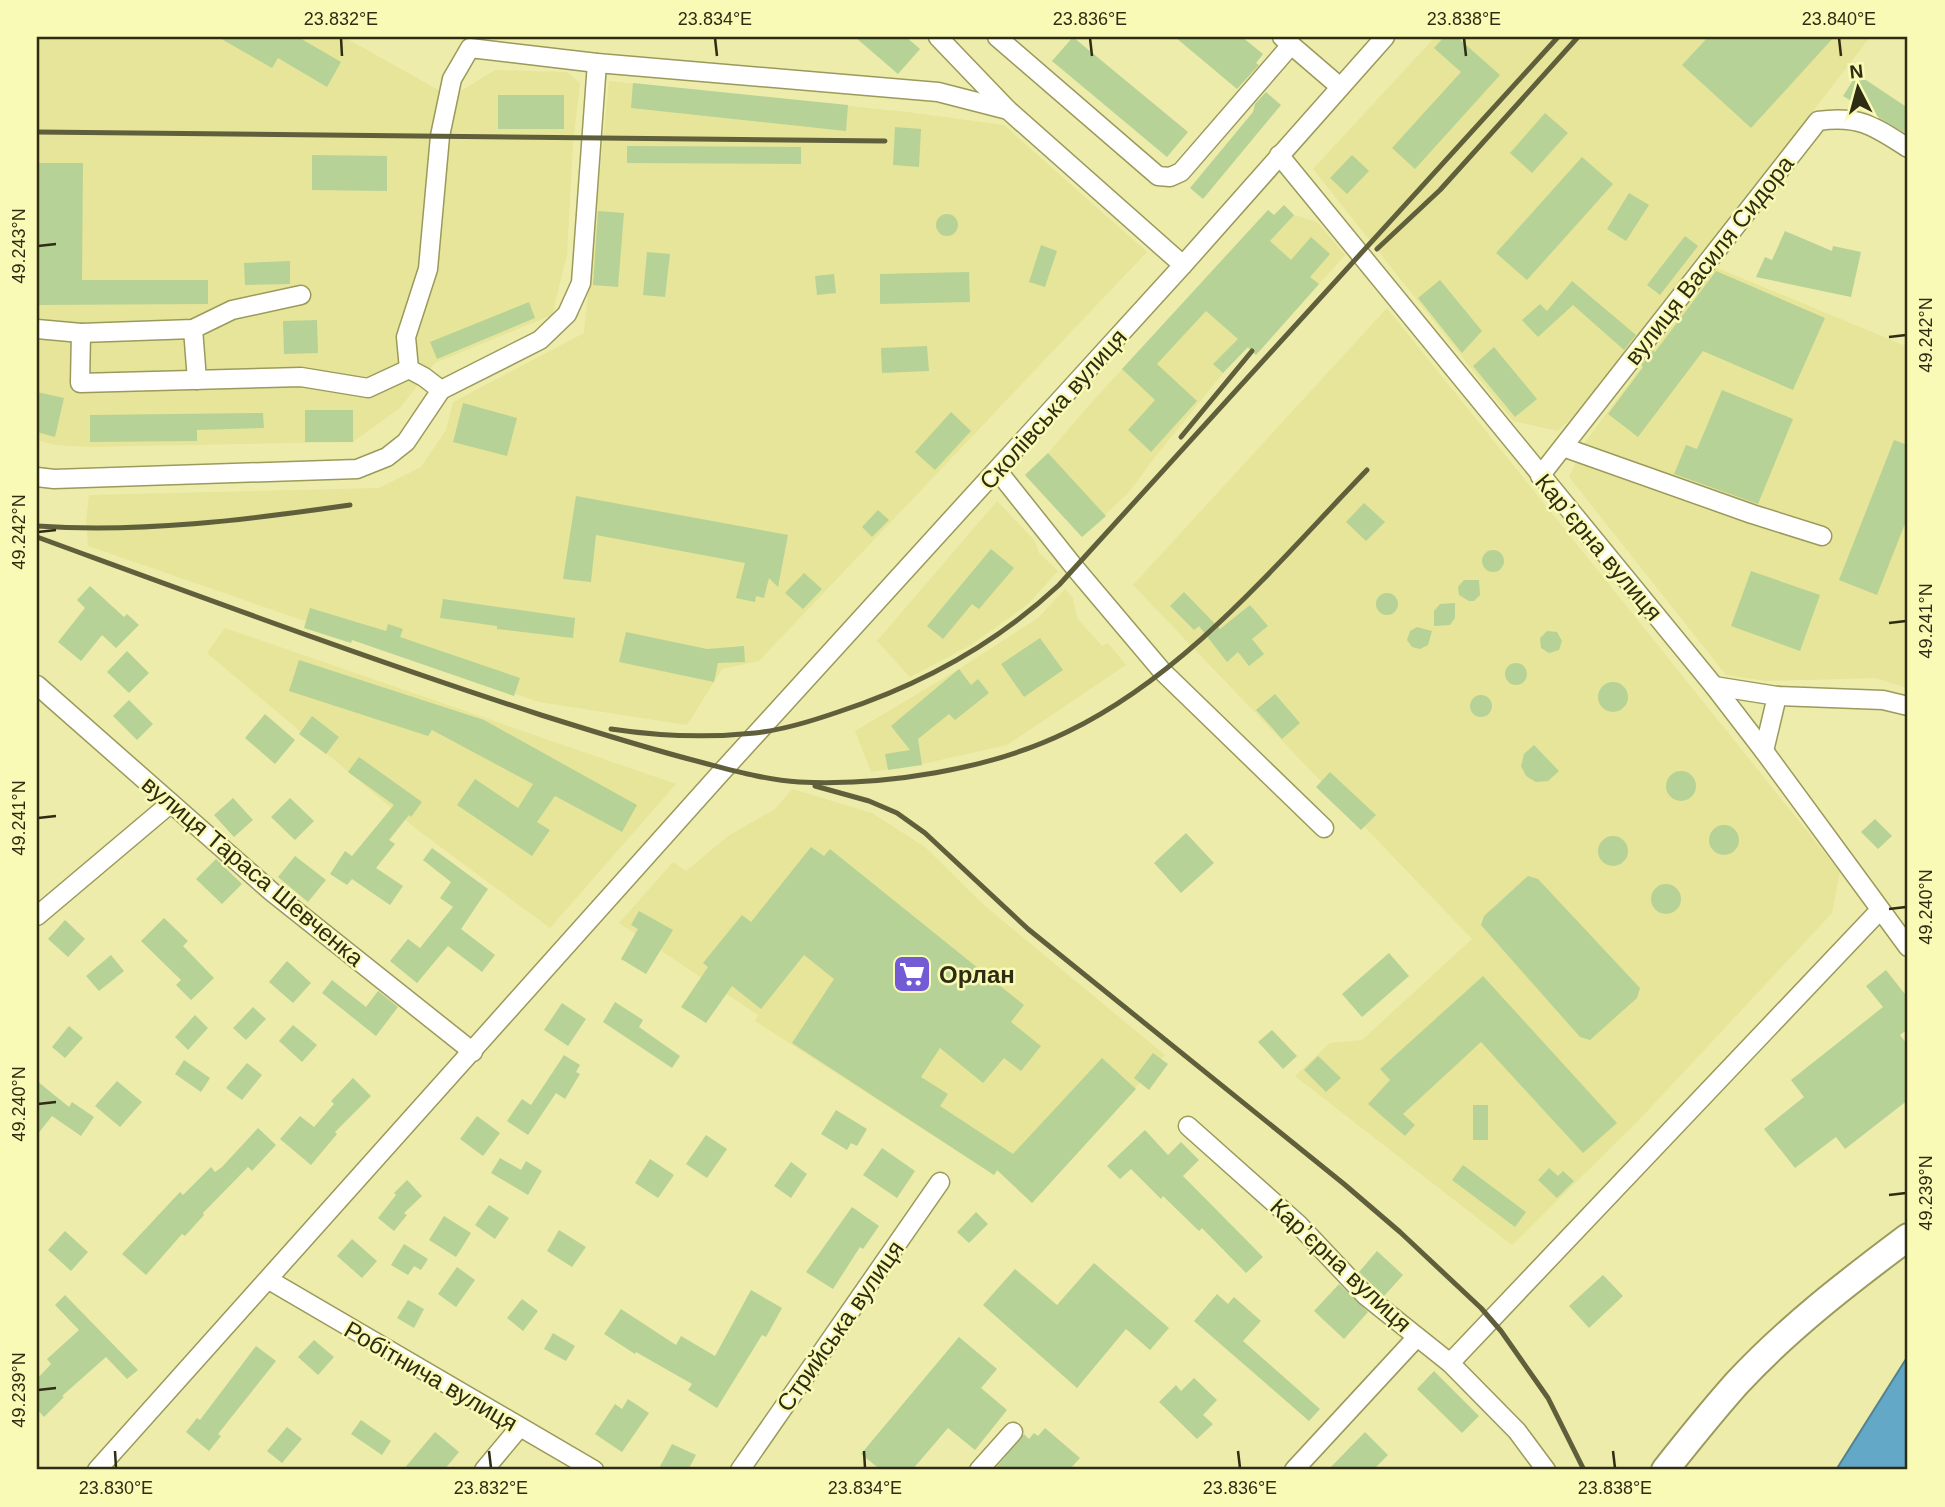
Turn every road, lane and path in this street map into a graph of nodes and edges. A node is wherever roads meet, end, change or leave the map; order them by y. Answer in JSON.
{"nodes":[{"id":1,"x":938,"y":37,"type":"edge"},
{"id":2,"x":998,"y":37,"type":"edge"},
{"id":3,"x":1385,"y":37,"type":"edge"},
{"id":4,"x":1286,"y":41,"type":"edge"},
{"id":5,"x":474,"y":42,"type":"edge"},
{"id":6,"x":597,"y":63,"type":"junction"},
{"id":7,"x":1339,"y":86,"type":"junction"},
{"id":8,"x":1008,"y":110,"type":"junction"},
{"id":9,"x":1908,"y":148,"type":"edge"},
{"id":10,"x":1279,"y":155,"type":"junction"},
{"id":11,"x":1183,"y":265,"type":"junction"},
{"id":12,"x":301,"y":295,"type":"dead end"},
{"id":13,"x":193,"y":329,"type":"junction"},
{"id":14,"x":37,"y":330,"type":"edge"},
{"id":15,"x":81,"y":332,"type":"junction"},
{"id":16,"x":409,"y":369,"type":"junction"},
{"id":17,"x":197,"y":380,"type":"junction"},
{"id":18,"x":441,"y":390,"type":"junction"},
{"id":19,"x":1563,"y":447,"type":"junction"},
{"id":20,"x":998,"y":470,"type":"junction"},
{"id":21,"x":1540,"y":476,"type":"junction"},
{"id":22,"x":37,"y":477,"type":"edge"},
{"id":23,"x":1822,"y":536,"type":"dead end"},
{"id":24,"x":37,"y":685,"type":"edge"},
{"id":25,"x":1714,"y":686,"type":"junction"},
{"id":26,"x":1777,"y":696,"type":"junction"},
{"id":27,"x":1908,"y":706,"type":"edge"},
{"id":28,"x":1764,"y":751,"type":"junction"},
{"id":29,"x":171,"y":803,"type":"junction"},
{"id":30,"x":1324,"y":828,"type":"dead end"},
{"id":31,"x":1880,"y":910,"type":"junction"},
{"id":32,"x":37,"y":916,"type":"edge"},
{"id":33,"x":1908,"y":947,"type":"edge"},
{"id":34,"x":473,"y":1052,"type":"junction"},
{"id":35,"x":1188,"y":1126,"type":"dead end"},
{"id":36,"x":940,"y":1182,"type":"dead end"},
{"id":37,"x":1908,"y":1237,"type":"edge"},
{"id":38,"x":269,"y":1280,"type":"junction"},
{"id":39,"x":1418,"y":1337,"type":"junction"},
{"id":40,"x":1450,"y":1363,"type":"junction"},
{"id":41,"x":519,"y":1428,"type":"junction"},
{"id":42,"x":1013,"y":1432,"type":"dead end"},
{"id":43,"x":97,"y":1470,"type":"edge"},
{"id":44,"x":484,"y":1470,"type":"edge"},
{"id":45,"x":594,"y":1470,"type":"edge"},
{"id":46,"x":740,"y":1470,"type":"edge"},
{"id":47,"x":979,"y":1470,"type":"edge"},
{"id":48,"x":1294,"y":1470,"type":"edge"},
{"id":49,"x":1546,"y":1470,"type":"edge"},
{"id":50,"x":1665,"y":1470,"type":"edge"}],
"edges":[{"from":1,"to":8,"type":"street"},
{"from":2,"to":4,"type":"street"},
{"from":3,"to":7,"type":"street","name":"Сколівська вулиця"},
{"from":4,"to":7,"type":"street"},
{"from":5,"to":6,"type":"street"},
{"from":5,"to":16,"type":"street"},
{"from":6,"to":8,"type":"street"},
{"from":6,"to":18,"type":"street"},
{"from":7,"to":10,"type":"street","name":"Сколівська вулиця"},
{"from":8,"to":11,"type":"street"},
{"from":9,"to":19,"type":"street","name":"вулиця Василя Сидора"},
{"from":10,"to":11,"type":"street","name":"Сколівська вулиця"},
{"from":10,"to":21,"type":"street","name":"Карʼєрна вулиця"},
{"from":11,"to":20,"type":"street","name":"Сколівська вулиця"},
{"from":12,"to":13,"type":"street"},
{"from":13,"to":15,"type":"street"},
{"from":13,"to":17,"type":"street"},
{"from":14,"to":15,"type":"street"},
{"from":15,"to":17,"type":"street"},
{"from":16,"to":17,"type":"street"},
{"from":16,"to":18,"type":"street"},
{"from":18,"to":22,"type":"street"},
{"from":19,"to":21,"type":"street","name":"вулиця Василя Сидора"},
{"from":19,"to":23,"type":"street"},
{"from":20,"to":30,"type":"street"},
{"from":20,"to":34,"type":"street","name":"Сколівська вулиця"},
{"from":21,"to":25,"type":"street","name":"Карʼєрна вулиця"},
{"from":24,"to":29,"type":"street","name":"вулиця Тараса Шевченка"},
{"from":25,"to":26,"type":"street"},
{"from":25,"to":28,"type":"street","name":"Карʼєрна вулиця"},
{"from":26,"to":27,"type":"street"},
{"from":26,"to":28,"type":"street"},
{"from":28,"to":31,"type":"street","name":"Карʼєрна вулиця"},
{"from":29,"to":32,"type":"street"},
{"from":29,"to":34,"type":"street","name":"вулиця Тараса Шевченка"},
{"from":31,"to":33,"type":"street","name":"Карʼєрна вулиця"},
{"from":31,"to":40,"type":"street"},
{"from":34,"to":38,"type":"street"},
{"from":35,"to":39,"type":"street","name":"Карʼєрна вулиця"},
{"from":36,"to":46,"type":"street","name":"Стрийська вулиця"},
{"from":37,"to":50,"type":"highway"},
{"from":38,"to":41,"type":"street","name":"Робітнича вулиця"},
{"from":38,"to":43,"type":"street"},
{"from":39,"to":40,"type":"street","name":"Карʼєрна вулиця"},
{"from":39,"to":48,"type":"street"},
{"from":40,"to":49,"type":"street","name":"Карʼєрна вулиця"},
{"from":41,"to":44,"type":"street"},
{"from":41,"to":45,"type":"street","name":"Робітнича вулиця"},
{"from":42,"to":47,"type":"street"}]}
